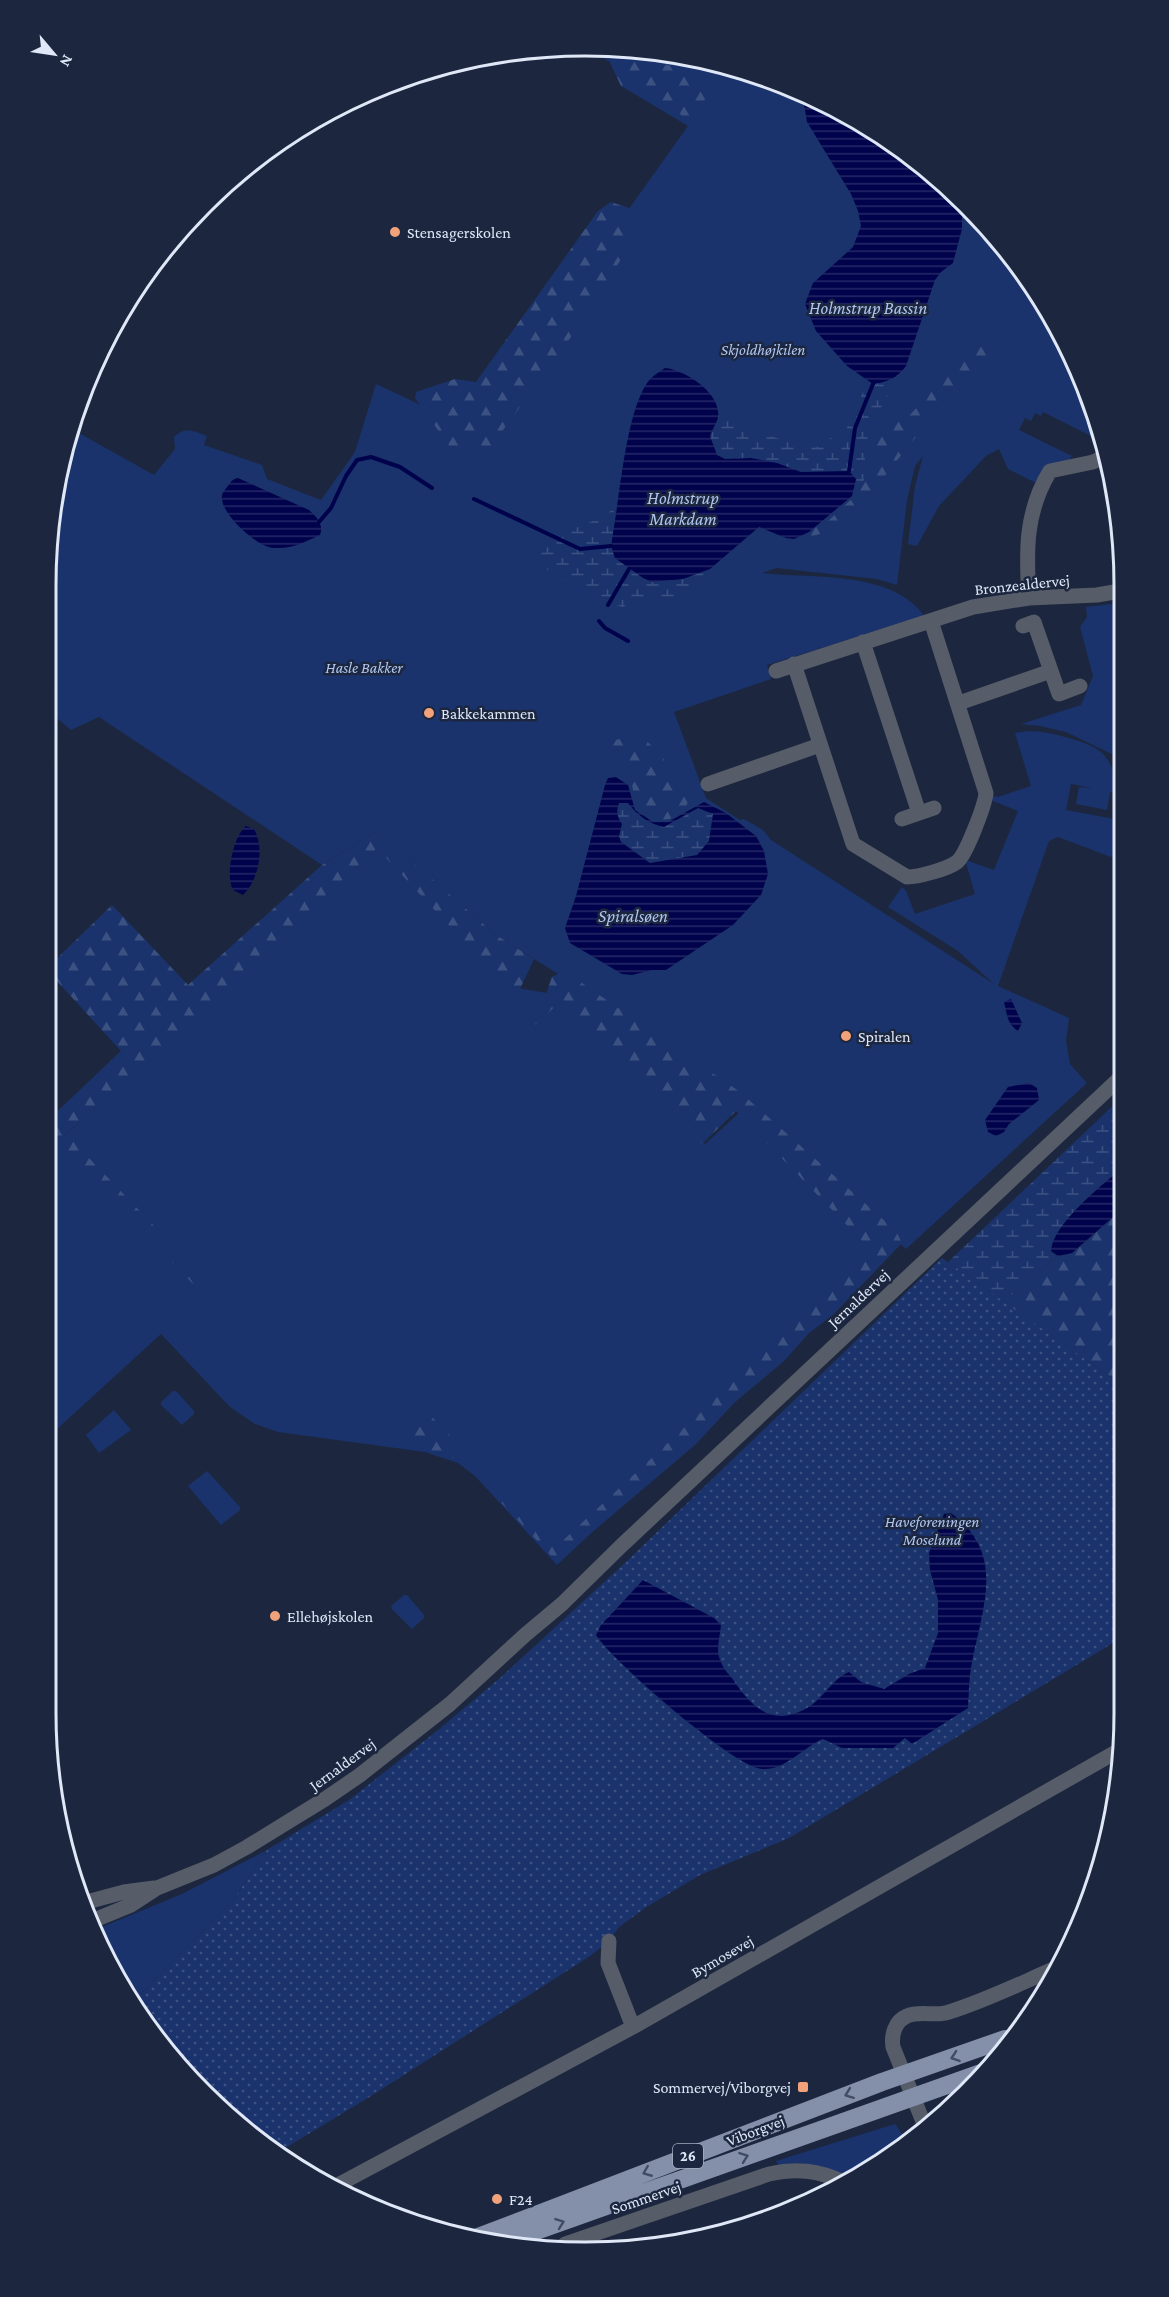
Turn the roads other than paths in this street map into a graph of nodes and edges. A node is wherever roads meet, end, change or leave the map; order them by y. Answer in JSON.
{"nodes":[{"id":1,"x":1098,"y":460,"type":"edge"},
{"id":2,"x":1114,"y":592,"type":"edge"},
{"id":3,"x":1029,"y":598,"type":"junction"},
{"id":4,"x":931,"y":621,"type":"junction"},
{"id":5,"x":1023,"y":626,"type":"dead end"},
{"id":6,"x":863,"y":642,"type":"junction"},
{"id":7,"x":794,"y":664,"type":"junction"},
{"id":8,"x":776,"y":670,"type":"dead end"},
{"id":9,"x":1051,"y":671,"type":"junction"},
{"id":10,"x":1080,"y":686,"type":"dead end"},
{"id":11,"x":959,"y":703,"type":"junction"},
{"id":12,"x":820,"y":745,"type":"junction"},
{"id":13,"x":708,"y":784,"type":"dead end"},
{"id":14,"x":934,"y":808,"type":"dead end"},
{"id":15,"x":919,"y":813,"type":"junction"},
{"id":16,"x":902,"y":819,"type":"dead end"},
{"id":17,"x":1114,"y":1084,"type":"edge"},
{"id":18,"x":1111,"y":1755,"type":"edge"},
{"id":19,"x":157,"y":1888,"type":"junction"},
{"id":20,"x":91,"y":1902,"type":"edge"},
{"id":21,"x":98,"y":1919,"type":"edge"},
{"id":22,"x":609,"y":1941,"type":"dead end"},
{"id":23,"x":1045,"y":1972,"type":"edge"},
{"id":24,"x":633,"y":2027,"type":"junction"},
{"id":25,"x":999,"y":2041,"type":"edge"},
{"id":26,"x":904,"y":2074,"type":"junction"},
{"id":27,"x":967,"y":2078,"type":"edge"},
{"id":28,"x":913,"y":2097,"type":"junction"},
{"id":29,"x":922,"y":2119,"type":"edge"},
{"id":30,"x":834,"y":2179,"type":"edge"},
{"id":31,"x":342,"y":2183,"type":"edge"},
{"id":32,"x":492,"y":2233,"type":"edge"},
{"id":33,"x":518,"y":2237,"type":"edge"},
{"id":34,"x":573,"y":2241,"type":"edge"}],
"edges":[{"from":1,"to":3,"type":"street"},
{"from":2,"to":3,"type":"street","name":"Bronzealdervej"},
{"from":3,"to":4,"type":"street","name":"Bronzealdervej"},
{"from":4,"to":6,"type":"street","name":"Bronzealdervej"},
{"from":4,"to":11,"type":"street"},
{"from":5,"to":9,"type":"street"},
{"from":6,"to":7,"type":"street","name":"Bronzealdervej"},
{"from":6,"to":15,"type":"street"},
{"from":7,"to":8,"type":"street","name":"Bronzealdervej"},
{"from":7,"to":12,"type":"street"},
{"from":9,"to":10,"type":"street"},
{"from":9,"to":11,"type":"street"},
{"from":11,"to":12,"type":"street"},
{"from":12,"to":13,"type":"street"},
{"from":14,"to":15,"type":"street"},
{"from":15,"to":16,"type":"street"},
{"from":17,"to":19,"type":"street","name":"Jernaldervej"},
{"from":18,"to":24,"type":"street","name":"Bymosevej"},
{"from":19,"to":20,"type":"street","name":"Jernaldervej"},
{"from":19,"to":21,"type":"street","name":"Jernaldervej"},
{"from":22,"to":24,"type":"street"},
{"from":23,"to":26,"type":"street"},
{"from":24,"to":31,"type":"street","name":"Bymosevej"},
{"from":25,"to":26,"type":"main road","name":"Viborgvej","number":"26","one_way":true},
{"from":26,"to":28,"type":"street"},
{"from":26,"to":32,"type":"main road","name":"Viborgvej","number":"26","one_way":true},
{"from":27,"to":28,"type":"main road","name":"Viborgvej","number":"26"},
{"from":28,"to":29,"type":"street"},
{"from":33,"to":28,"type":"main road","name":"Viborgvej","number":"26","one_way":true},
{"from":30,"to":34,"type":"street","name":"Sommervej"}]}
